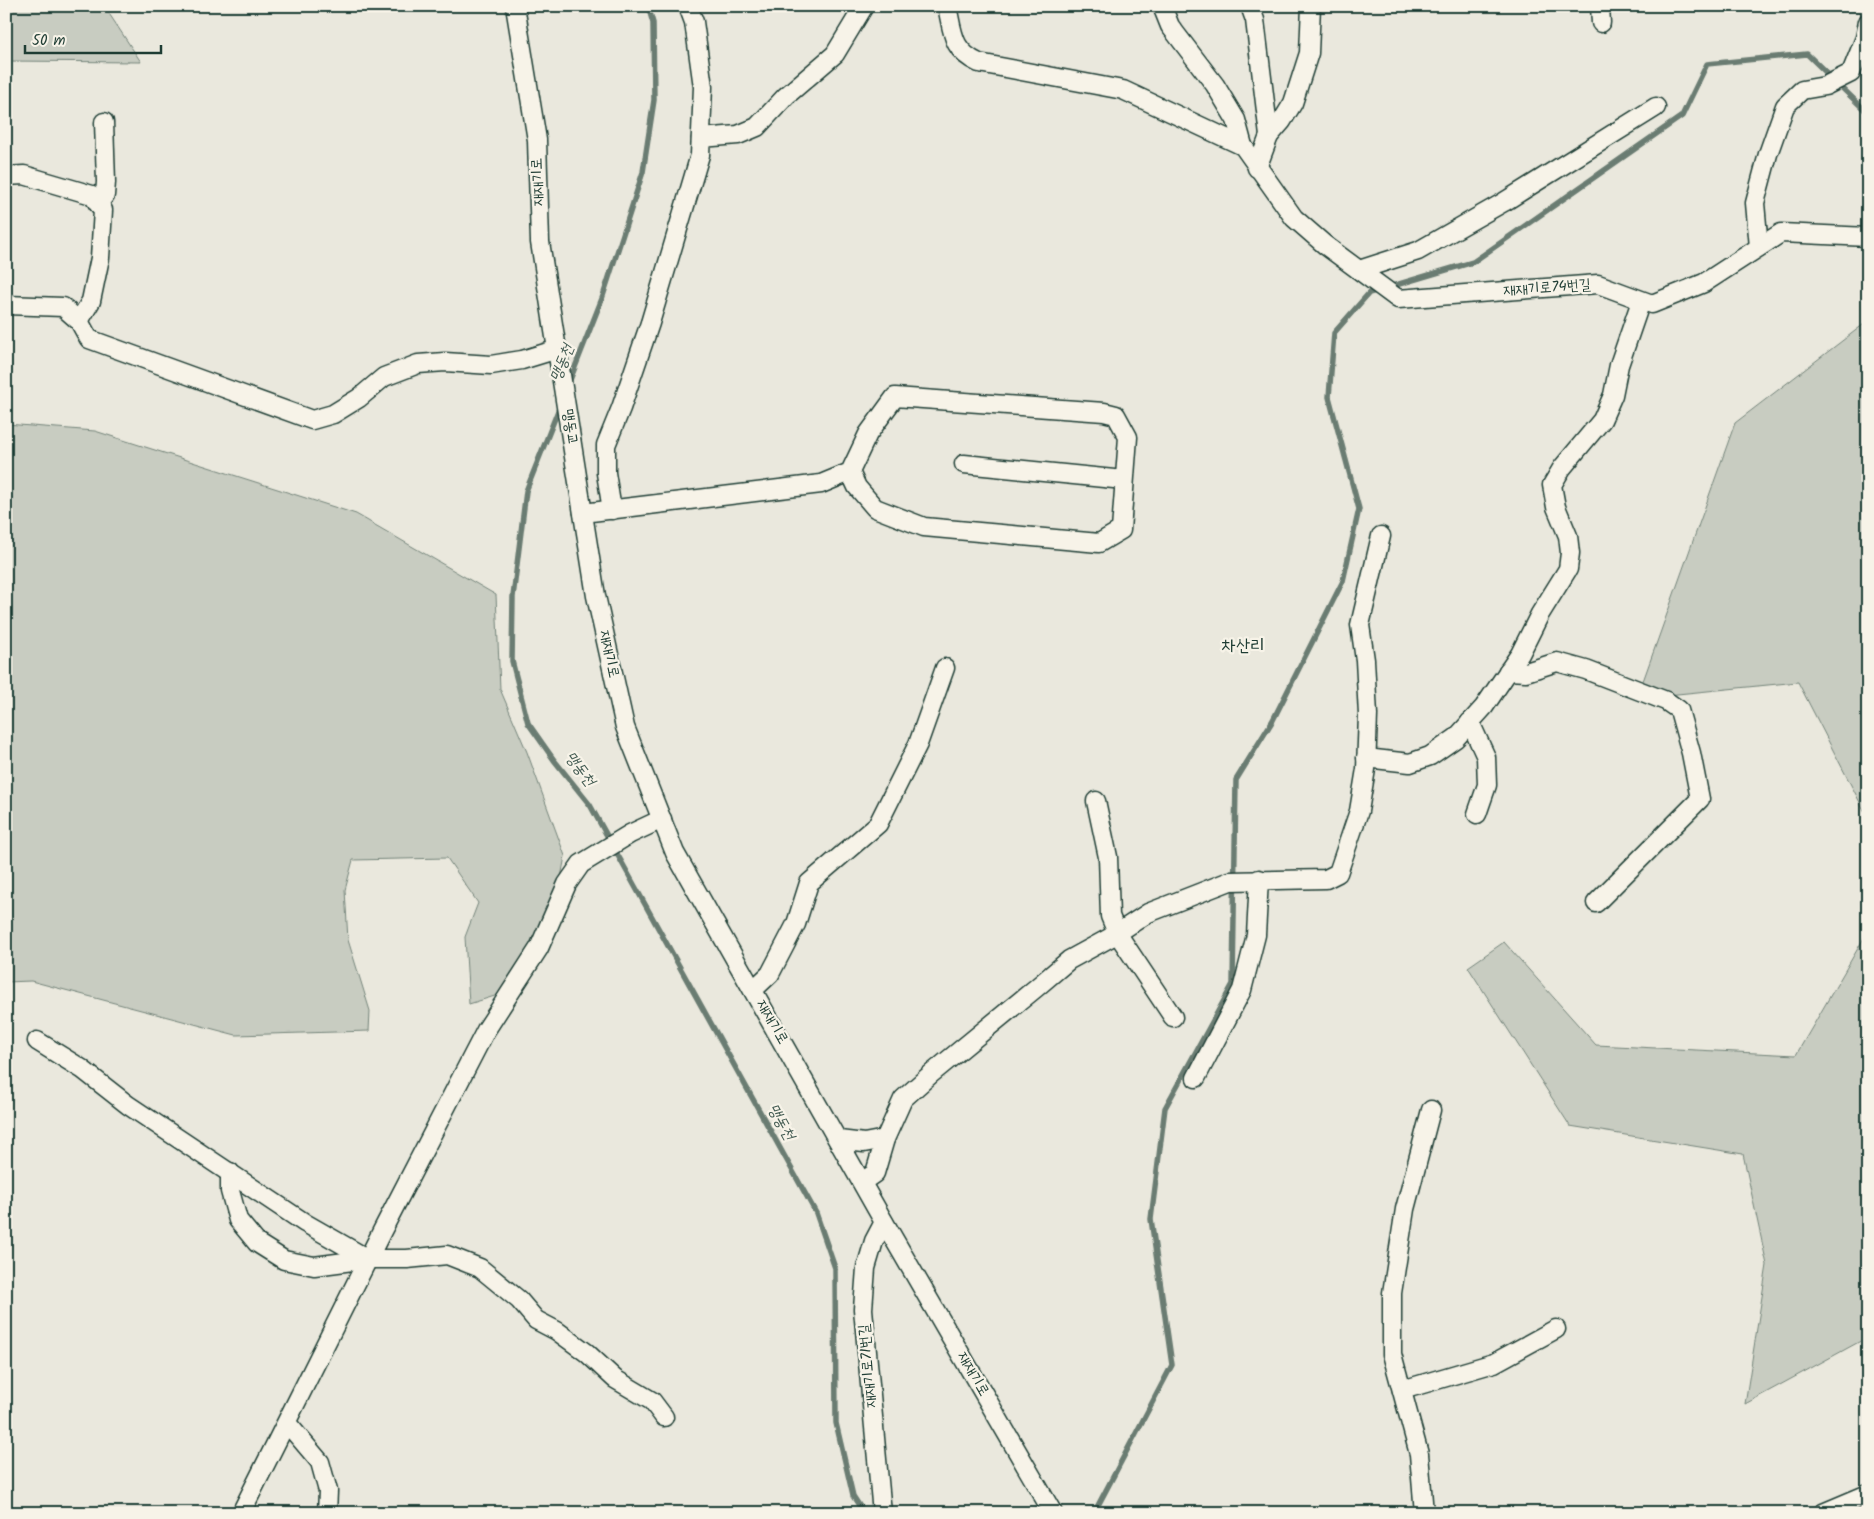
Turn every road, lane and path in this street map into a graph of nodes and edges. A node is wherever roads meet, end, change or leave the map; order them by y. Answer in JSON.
{"nodes":[{"id":1,"x":515,"y":6,"type":"edge"},
{"id":2,"x":688,"y":6,"type":"edge"},
{"id":3,"x":864,"y":6,"type":"edge"},
{"id":4,"x":947,"y":6,"type":"edge"},
{"id":5,"x":1162,"y":6,"type":"edge"},
{"id":6,"x":1250,"y":6,"type":"edge"},
{"id":7,"x":1311,"y":6,"type":"edge"},
{"id":8,"x":1868,"y":22,"type":"edge"},
{"id":9,"x":1656,"y":107,"type":"dead end"},
{"id":10,"x":104,"y":122,"type":"dead end"},
{"id":11,"x":1269,"y":136,"type":"junction"},
{"id":12,"x":700,"y":138,"type":"junction"},
{"id":13,"x":1243,"y":146,"type":"junction"},
{"id":14,"x":1257,"y":168,"type":"junction"},
{"id":15,"x":6,"y":176,"type":"edge"},
{"id":16,"x":98,"y":204,"type":"junction"},
{"id":17,"x":1868,"y":237,"type":"edge"},
{"id":18,"x":1759,"y":247,"type":"junction"},
{"id":19,"x":1359,"y":270,"type":"junction"},
{"id":20,"x":1641,"y":301,"type":"junction"},
{"id":21,"x":6,"y":305,"type":"edge"},
{"id":22,"x":78,"y":321,"type":"junction"},
{"id":23,"x":558,"y":353,"type":"junction"},
{"id":24,"x":964,"y":464,"type":"dead end"},
{"id":25,"x":850,"y":472,"type":"junction"},
{"id":26,"x":1124,"y":480,"type":"junction"},
{"id":27,"x":582,"y":505,"type":"junction"},
{"id":28,"x":612,"y":510,"type":"junction"},
{"id":29,"x":1380,"y":536,"type":"dead end"},
{"id":30,"x":945,"y":668,"type":"dead end"},
{"id":31,"x":1508,"y":671,"type":"junction"},
{"id":32,"x":1470,"y":722,"type":"junction"},
{"id":33,"x":1366,"y":758,"type":"junction"},
{"id":34,"x":1096,"y":801,"type":"dead end"},
{"id":35,"x":1478,"y":814,"type":"dead end"},
{"id":36,"x":662,"y":819,"type":"junction"},
{"id":37,"x":1245,"y":880,"type":"junction"},
{"id":38,"x":1596,"y":903,"type":"dead end"},
{"id":39,"x":1117,"y":932,"type":"junction"},
{"id":40,"x":753,"y":990,"type":"junction"},
{"id":41,"x":1173,"y":1017,"type":"dead end"},
{"id":42,"x":37,"y":1041,"type":"dead end"},
{"id":43,"x":1196,"y":1078,"type":"dead end"},
{"id":44,"x":1432,"y":1110,"type":"dead end"},
{"id":45,"x":885,"y":1139,"type":"junction"},
{"id":46,"x":839,"y":1140,"type":"junction"},
{"id":47,"x":230,"y":1172,"type":"junction"},
{"id":48,"x":862,"y":1182,"type":"junction"},
{"id":49,"x":884,"y":1222,"type":"junction"},
{"id":50,"x":368,"y":1259,"type":"junction"},
{"id":51,"x":1556,"y":1329,"type":"dead end"},
{"id":52,"x":1402,"y":1390,"type":"junction"},
{"id":53,"x":664,"y":1417,"type":"dead end"},
{"id":54,"x":287,"y":1422,"type":"junction"},
{"id":55,"x":1868,"y":1494,"type":"edge"},
{"id":56,"x":241,"y":1513,"type":"edge"},
{"id":57,"x":327,"y":1513,"type":"edge"},
{"id":58,"x":882,"y":1513,"type":"edge"},
{"id":59,"x":1053,"y":1513,"type":"edge"},
{"id":60,"x":1424,"y":1513,"type":"edge"},
{"id":61,"x":1823,"y":1513,"type":"edge"}],
"edges":[{"from":1,"to":23,"type":"street","name":"재재기로"},
{"from":2,"to":12,"type":"street"},
{"from":3,"to":12,"type":"street"},
{"from":4,"to":13,"type":"street"},
{"from":5,"to":13,"type":"street","name":"재재기로74번길"},
{"from":6,"to":11,"type":"street"},
{"from":7,"to":11,"type":"street"},
{"from":8,"to":18,"type":"street"},
{"from":9,"to":19,"type":"street"},
{"from":10,"to":16,"type":"street"},
{"from":11,"to":14,"type":"street"},
{"from":12,"to":28,"type":"street"},
{"from":13,"to":14,"type":"street","name":"재재기로74번길"},
{"from":14,"to":19,"type":"street","name":"재재기로74번길"},
{"from":15,"to":16,"type":"street"},
{"from":16,"to":22,"type":"street"},
{"from":17,"to":18,"type":"street","name":"재재기로74번길"},
{"from":18,"to":20,"type":"street","name":"재재기로74번길"},
{"from":19,"to":20,"type":"street","name":"재재기로74번길"},
{"from":20,"to":31,"type":"street"},
{"from":21,"to":22,"type":"street"},
{"from":22,"to":23,"type":"street"},
{"from":23,"to":27,"type":"street","name":"맹동교"},
{"from":24,"to":26,"type":"street"},
{"from":25,"to":26,"type":"street"},
{"from":25,"to":26,"type":"street"},
{"from":25,"to":28,"type":"street"},
{"from":27,"to":28,"type":"street"},
{"from":27,"to":36,"type":"street","name":"재재기로"},
{"from":29,"to":33,"type":"street"},
{"from":30,"to":40,"type":"street"},
{"from":31,"to":32,"type":"street"},
{"from":31,"to":38,"type":"street"},
{"from":32,"to":33,"type":"street"},
{"from":32,"to":35,"type":"street"},
{"from":33,"to":37,"type":"street"},
{"from":34,"to":39,"type":"street"},
{"from":36,"to":40,"type":"street","name":"재재기로"},
{"from":36,"to":50,"type":"street"},
{"from":37,"to":39,"type":"street"},
{"from":37,"to":43,"type":"street"},
{"from":39,"to":41,"type":"street"},
{"from":39,"to":45,"type":"street"},
{"from":40,"to":46,"type":"street","name":"재재기로"},
{"from":42,"to":47,"type":"street"},
{"from":44,"to":52,"type":"street"},
{"from":45,"to":46,"type":"street"},
{"from":45,"to":48,"type":"street"},
{"from":46,"to":48,"type":"street","name":"재재기로"},
{"from":47,"to":50,"type":"street"},
{"from":47,"to":50,"type":"street"},
{"from":48,"to":49,"type":"street","name":"재재기로"},
{"from":49,"to":58,"type":"street","name":"재재기로71번길"},
{"from":49,"to":59,"type":"street","name":"재재기로"},
{"from":50,"to":53,"type":"street"},
{"from":50,"to":54,"type":"street"},
{"from":51,"to":52,"type":"street"},
{"from":52,"to":60,"type":"street"},
{"from":54,"to":56,"type":"street"},
{"from":54,"to":57,"type":"street"},
{"from":55,"to":61,"type":"street"}]}
